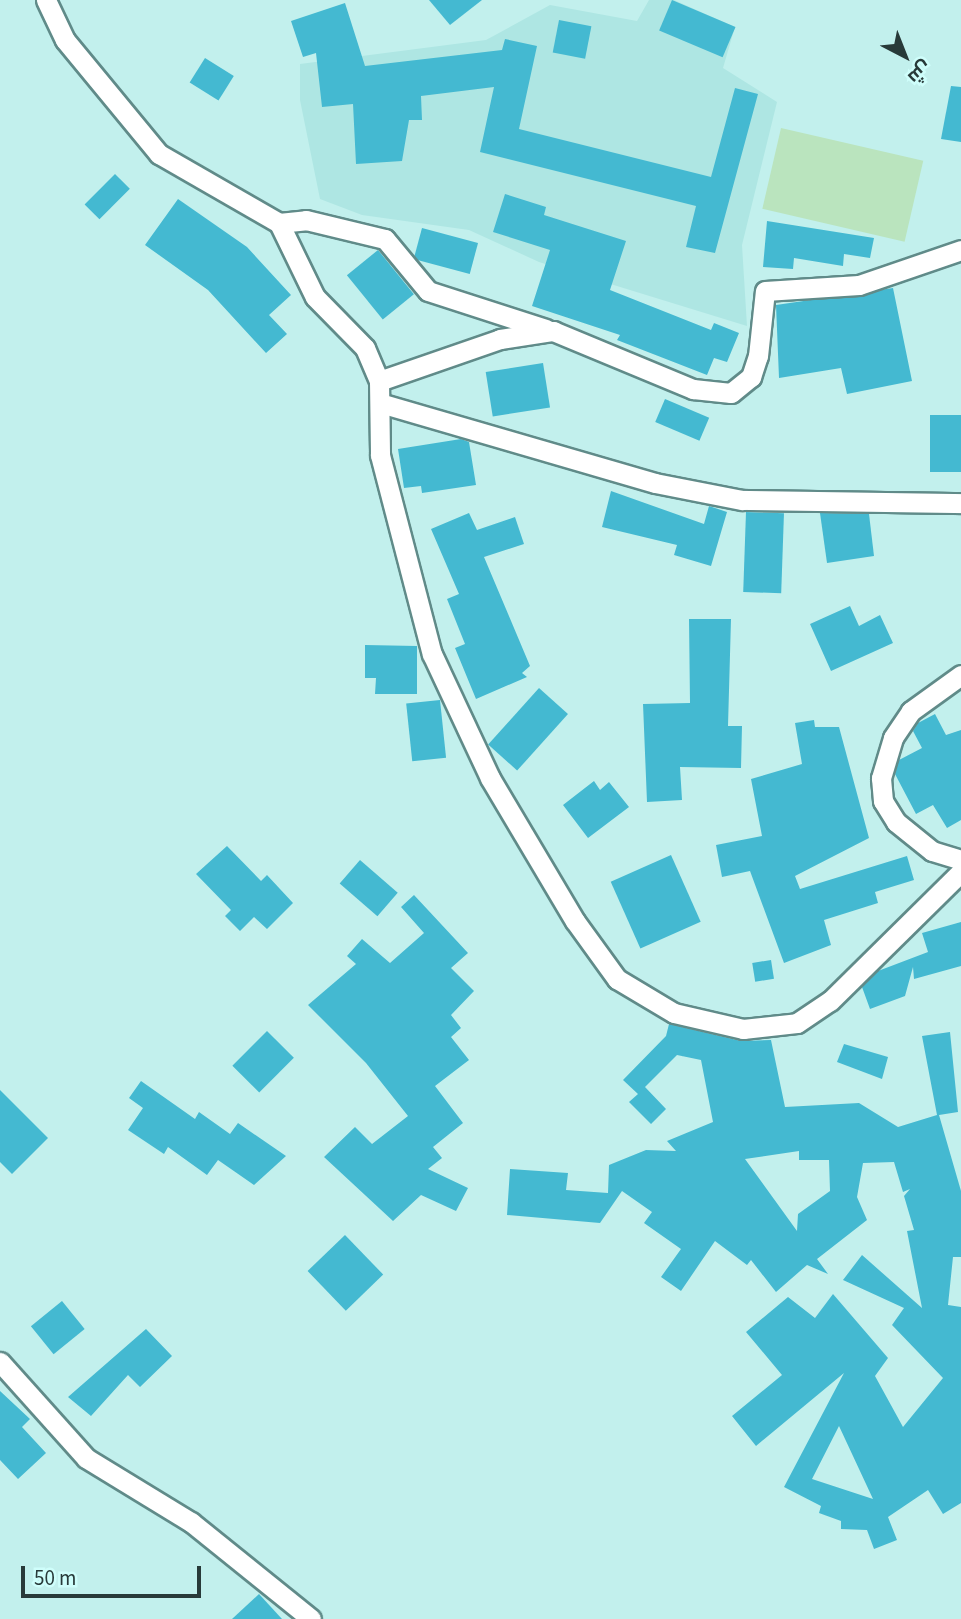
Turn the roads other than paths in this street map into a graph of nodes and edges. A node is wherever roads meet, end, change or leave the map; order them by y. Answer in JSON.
{"nodes":[{"id":1,"x":46,"y":0,"type":"edge"},
{"id":2,"x":279,"y":223,"type":"junction"},
{"id":3,"x":961,"y":250,"type":"edge"},
{"id":4,"x":553,"y":331,"type":"junction"},
{"id":5,"x":379,"y":381,"type":"junction"},
{"id":6,"x":380,"y":403,"type":"junction"},
{"id":7,"x":961,"y":503,"type":"edge"},
{"id":8,"x":961,"y":675,"type":"edge"},
{"id":9,"x":961,"y":860,"type":"edge"},
{"id":10,"x":961,"y":872,"type":"edge"},
{"id":11,"x":0,"y":1362,"type":"edge"},
{"id":12,"x":311,"y":1619,"type":"edge"}],
"edges":[{"from":1,"to":2,"type":"street"},
{"from":2,"to":4,"type":"street"},
{"from":2,"to":5,"type":"street"},
{"from":3,"to":4,"type":"street"},
{"from":4,"to":5,"type":"street"},
{"from":5,"to":6,"type":"street"},
{"from":6,"to":7,"type":"street"},
{"from":6,"to":10,"type":"street"},
{"from":8,"to":9,"type":"street"},
{"from":11,"to":12,"type":"street"}]}
